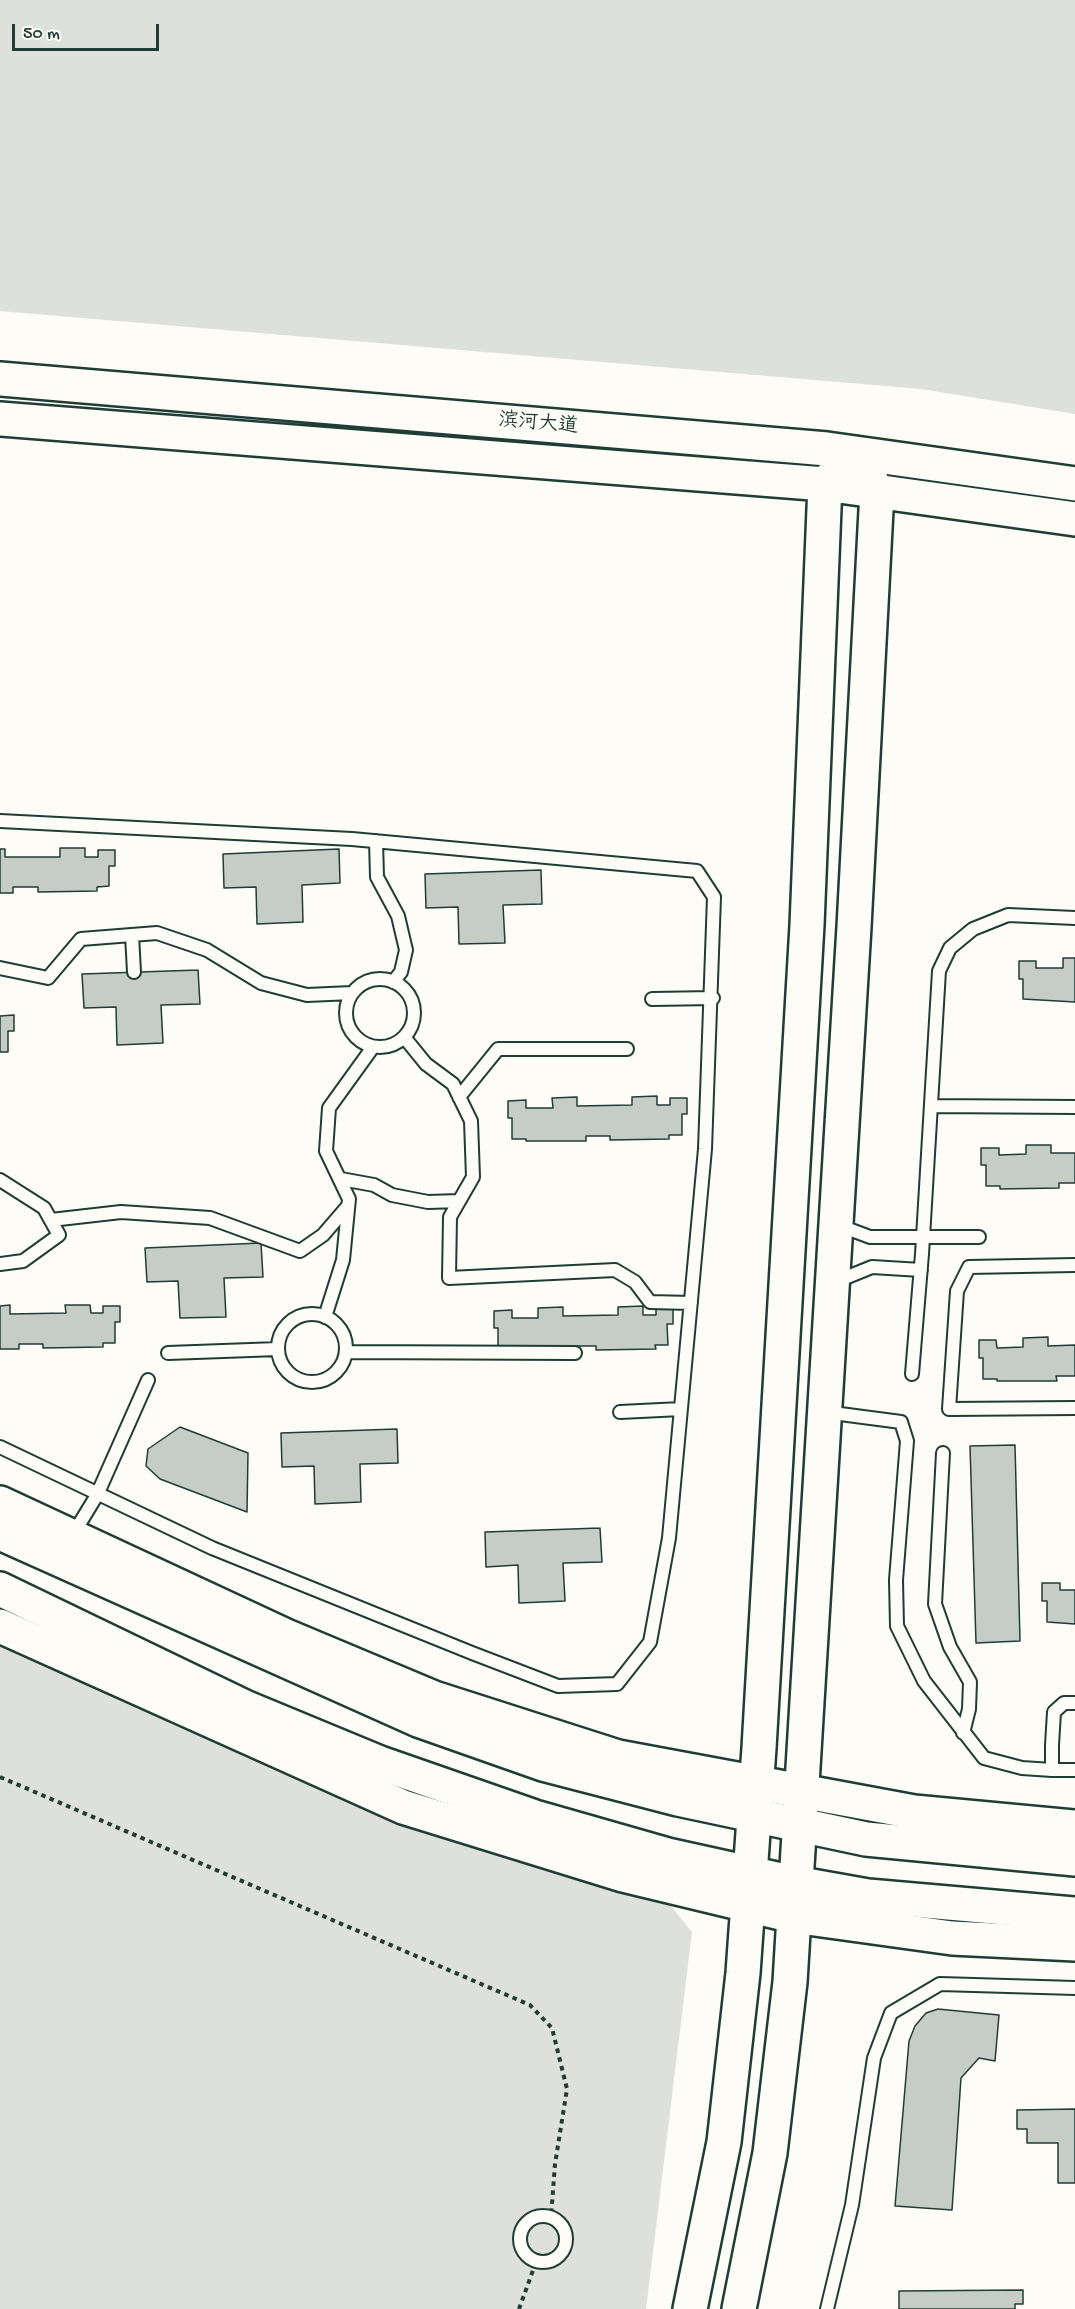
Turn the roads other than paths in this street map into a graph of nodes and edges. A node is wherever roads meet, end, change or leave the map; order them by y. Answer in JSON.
{"nodes":[{"id":1,"x":0,"y":379,"type":"edge"},
{"id":2,"x":0,"y":419,"type":"edge"},
{"id":3,"x":855,"y":453,"type":"junction"},
{"id":4,"x":825,"y":484,"type":"junction"},
{"id":5,"x":1075,"y":484,"type":"edge"},
{"id":6,"x":876,"y":491,"type":"junction"},
{"id":7,"x":1075,"y":519,"type":"edge"},
{"id":8,"x":0,"y":821,"type":"edge"},
{"id":9,"x":376,"y":841,"type":"junction"},
{"id":10,"x":1075,"y":918,"type":"edge"},
{"id":11,"x":132,"y":935,"type":"junction"},
{"id":12,"x":0,"y":968,"type":"edge"},
{"id":13,"x":134,"y":972,"type":"dead end"},
{"id":14,"x":393,"y":982,"type":"junction"},
{"id":15,"x":352,"y":993,"type":"junction"},
{"id":16,"x":712,"y":998,"type":"junction"},
{"id":17,"x":652,"y":999,"type":"dead end"},
{"id":18,"x":404,"y":1037,"type":"junction"},
{"id":19,"x":373,"y":1047,"type":"junction"},
{"id":20,"x":627,"y":1049,"type":"dead end"},
{"id":21,"x":459,"y":1097,"type":"junction"},
{"id":22,"x":931,"y":1106,"type":"junction"},
{"id":23,"x":1075,"y":1107,"type":"edge"},
{"id":24,"x":341,"y":1179,"type":"junction"},
{"id":25,"x":0,"y":1180,"type":"edge"},
{"id":26,"x":459,"y":1201,"type":"junction"},
{"id":27,"x":348,"y":1206,"type":"junction"},
{"id":28,"x":51,"y":1220,"type":"junction"},
{"id":29,"x":835,"y":1224,"type":"junction"},
{"id":30,"x":979,"y":1237,"type":"dead end"},
{"id":31,"x":923,"y":1238,"type":"junction"},
{"id":32,"x":0,"y":1264,"type":"edge"},
{"id":33,"x":1075,"y":1265,"type":"edge"},
{"id":34,"x":921,"y":1270,"type":"junction"},
{"id":35,"x":831,"y":1284,"type":"junction"},
{"id":36,"x":691,"y":1303,"type":"junction"},
{"id":37,"x":325,"y":1317,"type":"junction"},
{"id":38,"x":278,"y":1349,"type":"junction"},
{"id":39,"x":346,"y":1352,"type":"junction"},
{"id":40,"x":168,"y":1353,"type":"dead end"},
{"id":41,"x":575,"y":1353,"type":"dead end"},
{"id":42,"x":912,"y":1374,"type":"dead end"},
{"id":43,"x":148,"y":1380,"type":"dead end"},
{"id":44,"x":1075,"y":1408,"type":"edge"},
{"id":45,"x":681,"y":1409,"type":"junction"},
{"id":46,"x":620,"y":1412,"type":"dead end"},
{"id":47,"x":823,"y":1412,"type":"junction"},
{"id":48,"x":0,"y":1447,"type":"edge"},
{"id":49,"x":943,"y":1453,"type":"dead end"},
{"id":50,"x":97,"y":1495,"type":"junction"},
{"id":51,"x":0,"y":1503,"type":"edge"},
{"id":52,"x":0,"y":1533,"type":"edge"},
{"id":53,"x":65,"y":1548,"type":"junction"},
{"id":54,"x":0,"y":1589,"type":"edge"},
{"id":55,"x":0,"y":1626,"type":"edge"},
{"id":56,"x":1075,"y":1703,"type":"edge"},
{"id":57,"x":963,"y":1733,"type":"junction"},
{"id":58,"x":1052,"y":1770,"type":"junction"},
{"id":59,"x":1075,"y":1770,"type":"edge"},
{"id":60,"x":756,"y":1784,"type":"junction"},
{"id":61,"x":800,"y":1793,"type":"junction"},
{"id":62,"x":754,"y":1816,"type":"junction"},
{"id":63,"x":798,"y":1825,"type":"junction"},
{"id":64,"x":1075,"y":1827,"type":"edge"},
{"id":65,"x":1075,"y":1859,"type":"edge"},
{"id":66,"x":750,"y":1873,"type":"junction"},
{"id":67,"x":795,"y":1883,"type":"junction"},
{"id":68,"x":748,"y":1905,"type":"junction"},
{"id":69,"x":1075,"y":1914,"type":"edge"},
{"id":70,"x":793,"y":1916,"type":"junction"},
{"id":71,"x":1075,"y":1944,"type":"edge"},
{"id":72,"x":1075,"y":1988,"type":"edge"},
{"id":73,"x":551,"y":2217,"type":"joint"},
{"id":74,"x":690,"y":2309,"type":"edge"},
{"id":75,"x":739,"y":2309,"type":"edge"},
{"id":76,"x":827,"y":2309,"type":"edge"}],
"edges":[{"from":1,"to":3,"type":"street","name":"滨河大道"},
{"from":2,"to":4,"type":"street","name":"滨河大道"},
{"from":3,"to":4,"type":"street"},
{"from":3,"to":5,"type":"street","name":"滨河大道"},
{"from":3,"to":6,"type":"street"},
{"from":4,"to":6,"type":"street","name":"滨河大道"},
{"from":4,"to":60,"type":"street"},
{"from":6,"to":7,"type":"street","name":"滨河大道"},
{"from":6,"to":29,"type":"street"},
{"from":8,"to":9,"type":"lane"},
{"from":9,"to":14,"type":"lane"},
{"from":9,"to":16,"type":"lane"},
{"from":10,"to":22,"type":"lane"},
{"from":11,"to":12,"type":"lane"},
{"from":11,"to":13,"type":"lane"},
{"from":11,"to":15,"type":"lane"},
{"from":14,"to":15,"type":"lane"},
{"from":14,"to":18,"type":"lane"},
{"from":15,"to":19,"type":"lane"},
{"from":16,"to":17,"type":"lane"},
{"from":16,"to":36,"type":"lane"},
{"from":18,"to":19,"type":"lane"},
{"from":18,"to":21,"type":"lane"},
{"from":19,"to":24,"type":"lane"},
{"from":20,"to":21,"type":"lane"},
{"from":21,"to":26,"type":"lane"},
{"from":22,"to":23,"type":"lane"},
{"from":22,"to":31,"type":"lane"},
{"from":24,"to":26,"type":"lane"},
{"from":24,"to":27,"type":"lane"},
{"from":25,"to":28,"type":"lane"},
{"from":26,"to":36,"type":"lane"},
{"from":27,"to":28,"type":"lane"},
{"from":27,"to":37,"type":"lane"},
{"from":28,"to":32,"type":"lane"},
{"from":29,"to":31,"type":"lane"},
{"from":29,"to":35,"type":"street"},
{"from":30,"to":31,"type":"lane"},
{"from":31,"to":34,"type":"lane"},
{"from":33,"to":44,"type":"lane"},
{"from":34,"to":35,"type":"lane"},
{"from":34,"to":42,"type":"lane"},
{"from":35,"to":47,"type":"street"},
{"from":36,"to":45,"type":"lane"},
{"from":37,"to":38,"type":"lane"},
{"from":37,"to":39,"type":"lane"},
{"from":38,"to":39,"type":"lane"},
{"from":38,"to":40,"type":"lane"},
{"from":39,"to":41,"type":"lane"},
{"from":43,"to":50,"type":"lane"},
{"from":45,"to":46,"type":"lane"},
{"from":45,"to":50,"type":"lane"},
{"from":47,"to":57,"type":"lane"},
{"from":47,"to":61,"type":"street"},
{"from":48,"to":50,"type":"lane"},
{"from":49,"to":57,"type":"lane"},
{"from":50,"to":53,"type":"lane"},
{"from":51,"to":53,"type":"street"},
{"from":52,"to":53,"type":"street"},
{"from":53,"to":60,"type":"street"},
{"from":53,"to":62,"type":"street"},
{"from":54,"to":66,"type":"street"},
{"from":55,"to":68,"type":"street"},
{"from":56,"to":58,"type":"lane"},
{"from":57,"to":58,"type":"lane"},
{"from":58,"to":59,"type":"lane"},
{"from":60,"to":61,"type":"street"},
{"from":60,"to":62,"type":"street"},
{"from":61,"to":63,"type":"street"},
{"from":61,"to":64,"type":"street"},
{"from":62,"to":63,"type":"street"},
{"from":62,"to":66,"type":"street"},
{"from":63,"to":65,"type":"street"},
{"from":63,"to":67,"type":"street"},
{"from":66,"to":67,"type":"street"},
{"from":66,"to":68,"type":"street"},
{"from":67,"to":69,"type":"street"},
{"from":67,"to":70,"type":"street"},
{"from":68,"to":70,"type":"street"},
{"from":68,"to":74,"type":"street"},
{"from":70,"to":71,"type":"street"},
{"from":70,"to":75,"type":"street"},
{"from":72,"to":76,"type":"lane"},
{"from":73,"to":73,"type":"lane"}]}
